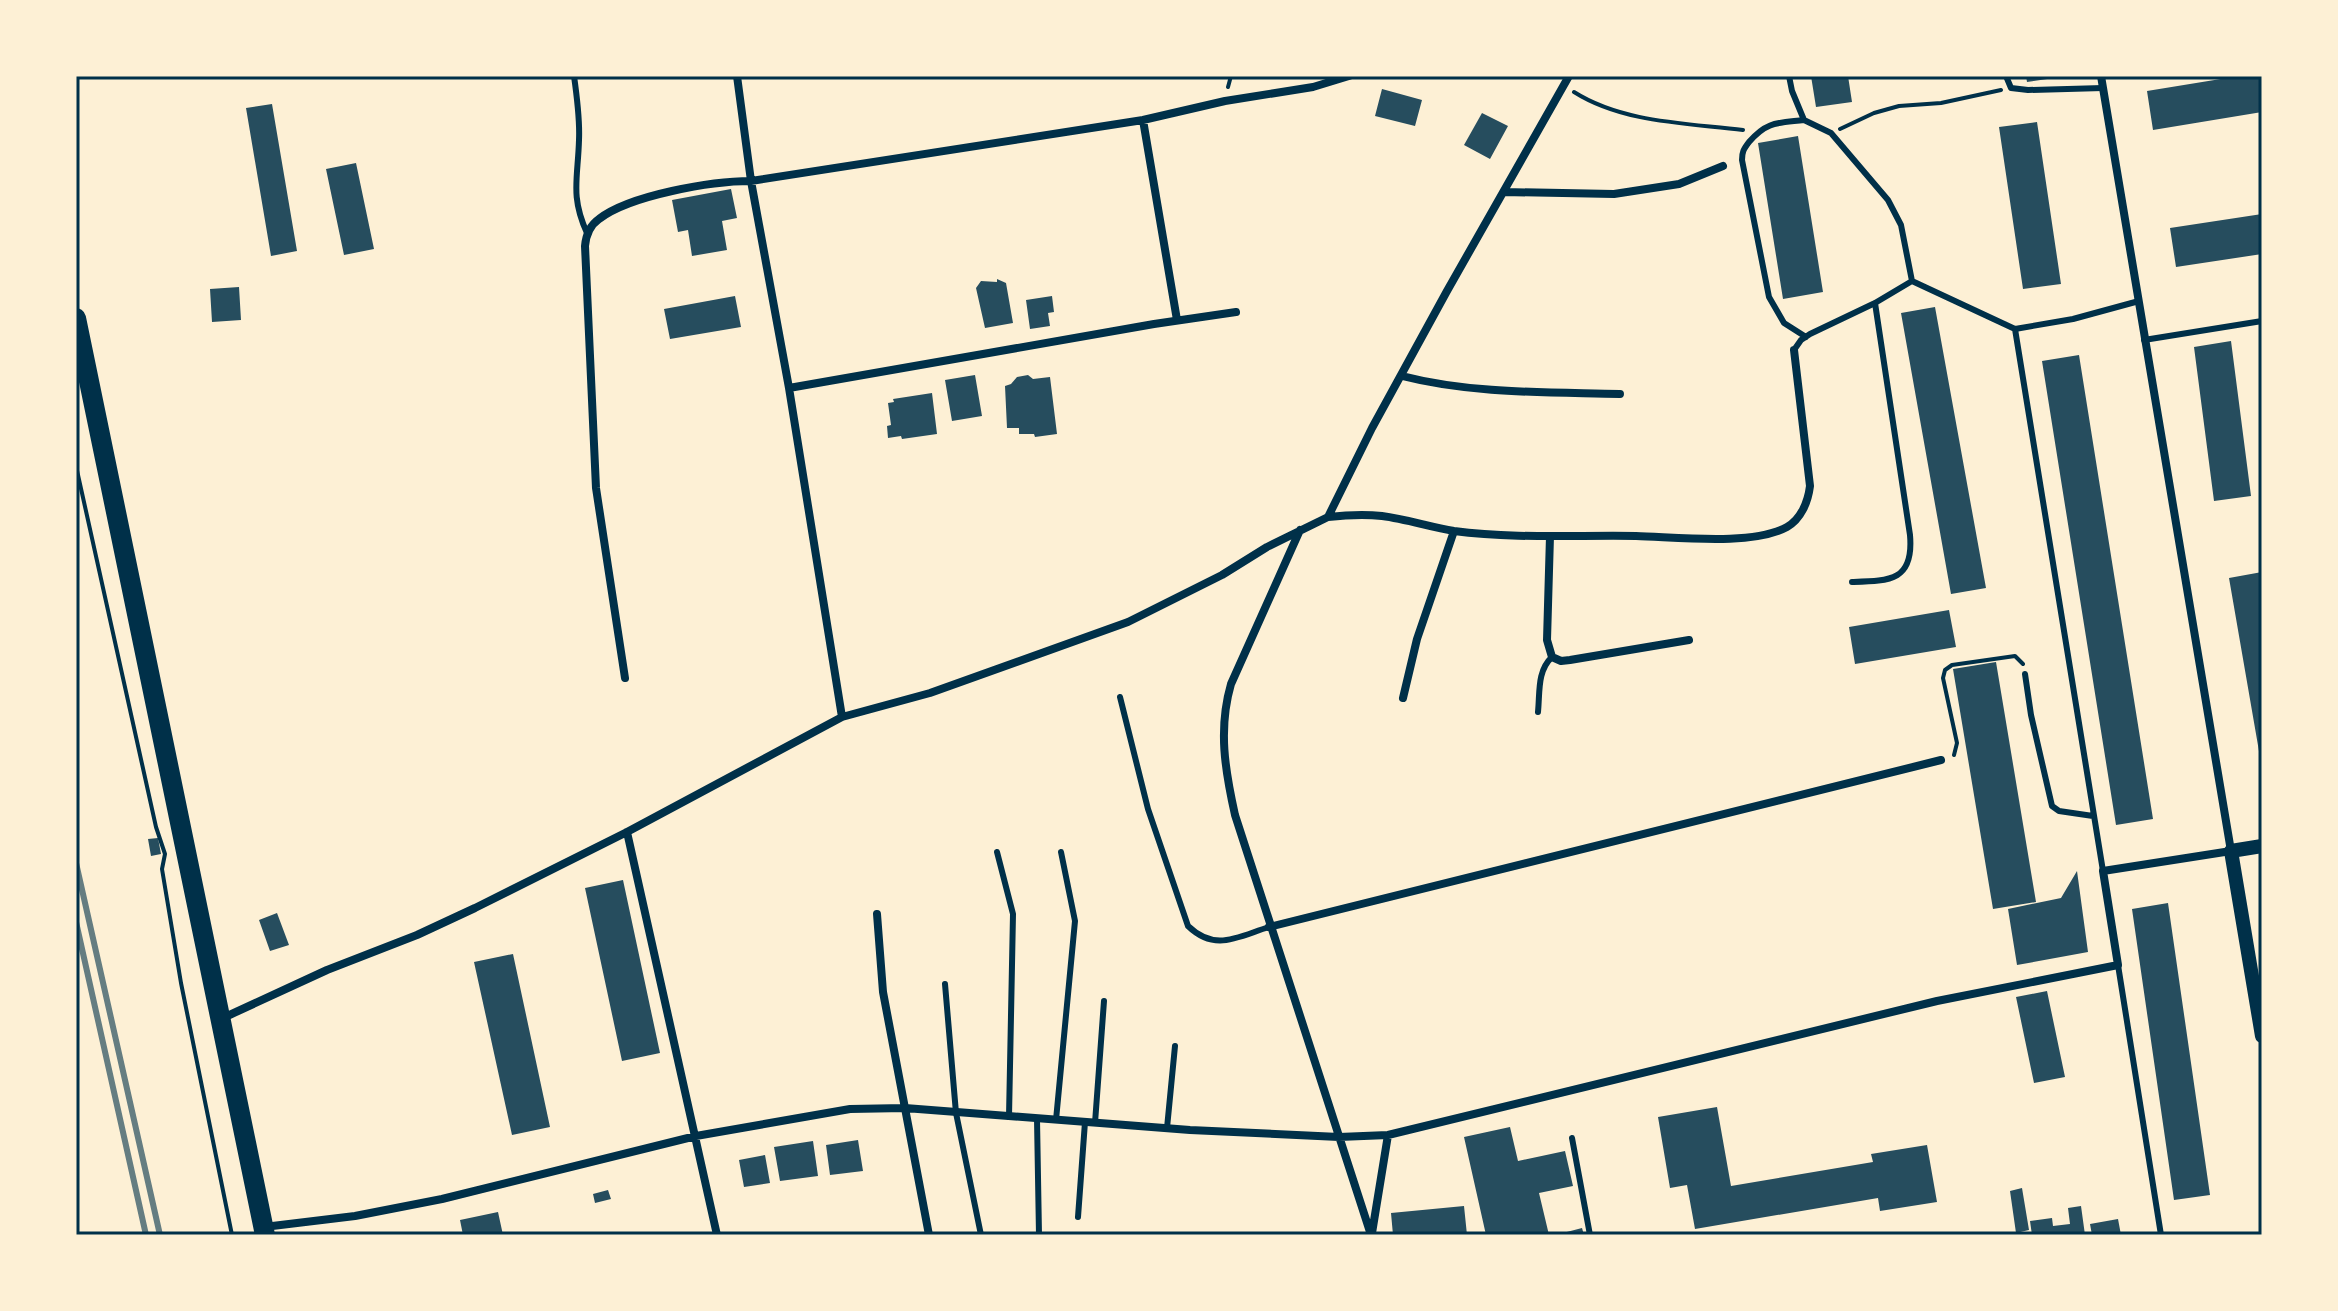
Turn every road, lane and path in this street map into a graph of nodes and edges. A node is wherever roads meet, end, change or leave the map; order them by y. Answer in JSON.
{"nodes":[{"id":1,"x":574,"y":76,"type":"edge"},
{"id":2,"x":737,"y":76,"type":"edge"},
{"id":3,"x":1349,"y":76,"type":"edge"},
{"id":4,"x":1789,"y":76,"type":"edge"},
{"id":5,"x":2006,"y":76,"type":"edge"},
{"id":6,"x":2101,"y":76,"type":"edge"},
{"id":7,"x":1565,"y":80,"type":"edge"},
{"id":8,"x":2011,"y":88,"type":"junction"},
{"id":9,"x":2103,"y":88,"type":"junction"},
{"id":10,"x":1143,"y":120,"type":"junction"},
{"id":11,"x":1804,"y":120,"type":"junction"},
{"id":12,"x":1757,"y":131,"type":"junction"},
{"id":13,"x":1831,"y":133,"type":"junction"},
{"id":14,"x":1723,"y":166,"type":"dead end"},
{"id":15,"x":751,"y":181,"type":"junction"},
{"id":16,"x":1504,"y":192,"type":"junction"},
{"id":17,"x":587,"y":233,"type":"junction"},
{"id":18,"x":1912,"y":281,"type":"junction"},
{"id":19,"x":2139,"y":301,"type":"junction"},
{"id":20,"x":1875,"y":303,"type":"junction"},
{"id":21,"x":1236,"y":312,"type":"dead end"},
{"id":22,"x":76,"y":318,"type":"edge"},
{"id":23,"x":1177,"y":320,"type":"junction"},
{"id":24,"x":2262,"y":321,"type":"edge"},
{"id":25,"x":2015,"y":329,"type":"junction"},
{"id":26,"x":1806,"y":337,"type":"junction"},
{"id":27,"x":2144,"y":340,"type":"junction"},
{"id":28,"x":1794,"y":350,"type":"joint"},
{"id":29,"x":1402,"y":376,"type":"junction"},
{"id":30,"x":789,"y":388,"type":"junction"},
{"id":31,"x":1620,"y":394,"type":"dead end"},
{"id":32,"x":76,"y":466,"type":"edge"},
{"id":33,"x":76,"y":488,"type":"edge"},
{"id":34,"x":82,"y":493,"type":"junction"},
{"id":35,"x":1328,"y":517,"type":"junction"},
{"id":36,"x":1300,"y":530,"type":"junction"},
{"id":37,"x":1454,"y":531,"type":"junction"},
{"id":38,"x":1550,"y":536,"type":"junction"},
{"id":39,"x":1852,"y":582,"type":"dead end"},
{"id":40,"x":1689,"y":640,"type":"dead end"},
{"id":41,"x":1552,"y":657,"type":"junction"},
{"id":42,"x":2025,"y":674,"type":"joint"},
{"id":43,"x":625,"y":678,"type":"dead end"},
{"id":44,"x":1120,"y":697,"type":"dead end"},
{"id":45,"x":1403,"y":698,"type":"dead end"},
{"id":46,"x":1538,"y":712,"type":"dead end"},
{"id":47,"x":842,"y":717,"type":"junction"},
{"id":48,"x":1941,"y":760,"type":"joint"},
{"id":49,"x":2093,"y":816,"type":"junction"},
{"id":50,"x":627,"y":832,"type":"junction"},
{"id":51,"x":2262,"y":846,"type":"edge"},
{"id":52,"x":2231,"y":851,"type":"junction"},
{"id":53,"x":997,"y":852,"type":"dead end"},
{"id":54,"x":1061,"y":852,"type":"dead end"},
{"id":55,"x":2103,"y":871,"type":"junction"},
{"id":56,"x":877,"y":914,"type":"dead end"},
{"id":57,"x":1269,"y":927,"type":"junction"},
{"id":58,"x":2118,"y":965,"type":"junction"},
{"id":59,"x":945,"y":984,"type":"dead end"},
{"id":60,"x":1104,"y":1001,"type":"dead end"},
{"id":61,"x":221,"y":1019,"type":"junction"},
{"id":62,"x":2262,"y":1036,"type":"edge"},
{"id":63,"x":1175,"y":1046,"type":"dead end"},
{"id":64,"x":905,"y":1108,"type":"junction"},
{"id":65,"x":956,"y":1113,"type":"junction"},
{"id":66,"x":1009,"y":1117,"type":"junction"},
{"id":67,"x":1037,"y":1119,"type":"junction"},
{"id":68,"x":1056,"y":1120,"type":"junction"},
{"id":69,"x":1085,"y":1122,"type":"junction"},
{"id":70,"x":1095,"y":1123,"type":"junction"},
{"id":71,"x":1167,"y":1128,"type":"junction"},
{"id":72,"x":1388,"y":1135,"type":"junction"},
{"id":73,"x":696,"y":1136,"type":"junction"},
{"id":74,"x":1339,"y":1137,"type":"junction"},
{"id":75,"x":1572,"y":1138,"type":"dead end"},
{"id":76,"x":1078,"y":1217,"type":"dead end"},
{"id":77,"x":264,"y":1231,"type":"edge"},
{"id":78,"x":232,"y":1235,"type":"edge"},
{"id":79,"x":717,"y":1235,"type":"edge"},
{"id":80,"x":929,"y":1235,"type":"edge"},
{"id":81,"x":981,"y":1235,"type":"edge"},
{"id":82,"x":1039,"y":1235,"type":"edge"},
{"id":83,"x":1371,"y":1235,"type":"edge"},
{"id":84,"x":1590,"y":1235,"type":"edge"},
{"id":85,"x":2161,"y":1235,"type":"edge"}],
"edges":[{"from":1,"to":17,"type":"lane"},
{"from":2,"to":15,"type":"street"},
{"from":3,"to":10,"type":"street"},
{"from":4,"to":11,"type":"lane"},
{"from":5,"to":8,"type":"lane"},
{"from":6,"to":9,"type":"street"},
{"from":7,"to":12,"type":"path"},
{"from":7,"to":16,"type":"street"},
{"from":8,"to":9,"type":"lane"},
{"from":8,"to":13,"type":"path"},
{"from":9,"to":19,"type":"street"},
{"from":10,"to":15,"type":"street"},
{"from":10,"to":23,"type":"street"},
{"from":11,"to":12,"type":"lane"},
{"from":11,"to":13,"type":"lane"},
{"from":12,"to":26,"type":"lane"},
{"from":13,"to":18,"type":"lane"},
{"from":14,"to":16,"type":"street"},
{"from":15,"to":17,"type":"street"},
{"from":15,"to":30,"type":"street"},
{"from":16,"to":29,"type":"street"},
{"from":17,"to":43,"type":"street"},
{"from":18,"to":20,"type":"lane"},
{"from":18,"to":25,"type":"lane"},
{"from":19,"to":25,"type":"lane"},
{"from":19,"to":27,"type":"street"},
{"from":20,"to":26,"type":"lane"},
{"from":20,"to":39,"type":"lane"},
{"from":21,"to":23,"type":"street"},
{"from":22,"to":61,"type":"main road"},
{"from":23,"to":30,"type":"street"},
{"from":24,"to":27,"type":"lane"},
{"from":25,"to":49,"type":"lane"},
{"from":26,"to":28,"type":"lane"},
{"from":27,"to":52,"type":"street"},
{"from":28,"to":38,"type":"street"},
{"from":29,"to":31,"type":"street"},
{"from":29,"to":35,"type":"street"},
{"from":30,"to":47,"type":"street"},
{"from":32,"to":34,"type":"path"},
{"from":33,"to":34,"type":"path"},
{"from":34,"to":78,"type":"path"},
{"from":35,"to":36,"type":"street"},
{"from":35,"to":37,"type":"street"},
{"from":36,"to":47,"type":"street"},
{"from":36,"to":57,"type":"street"},
{"from":37,"to":38,"type":"street"},
{"from":37,"to":45,"type":"street"},
{"from":38,"to":41,"type":"street"},
{"from":40,"to":41,"type":"street"},
{"from":41,"to":46,"type":"lane"},
{"from":42,"to":48,"type":"path"},
{"from":42,"to":49,"type":"lane"},
{"from":44,"to":57,"type":"lane"},
{"from":47,"to":50,"type":"street"},
{"from":48,"to":57,"type":"street"},
{"from":49,"to":55,"type":"lane"},
{"from":50,"to":61,"type":"street"},
{"from":50,"to":73,"type":"street"},
{"from":51,"to":52,"type":"street"},
{"from":52,"to":55,"type":"street"},
{"from":52,"to":62,"type":"street"},
{"from":53,"to":66,"type":"lane"},
{"from":54,"to":68,"type":"lane"},
{"from":55,"to":58,"type":"street"},
{"from":56,"to":64,"type":"street"},
{"from":57,"to":74,"type":"street"},
{"from":58,"to":72,"type":"street"},
{"from":58,"to":85,"type":"lane"},
{"from":59,"to":65,"type":"lane"},
{"from":60,"to":70,"type":"lane"},
{"from":61,"to":77,"type":"main road"},
{"from":63,"to":71,"type":"lane"},
{"from":64,"to":65,"type":"street"},
{"from":64,"to":73,"type":"street"},
{"from":64,"to":80,"type":"street"},
{"from":65,"to":66,"type":"street"},
{"from":65,"to":81,"type":"lane"},
{"from":66,"to":67,"type":"street"},
{"from":67,"to":68,"type":"street"},
{"from":67,"to":82,"type":"lane"},
{"from":68,"to":69,"type":"street"},
{"from":69,"to":70,"type":"street"},
{"from":69,"to":76,"type":"lane"},
{"from":70,"to":71,"type":"street"},
{"from":71,"to":74,"type":"street"},
{"from":72,"to":74,"type":"street"},
{"from":72,"to":83,"type":"street"},
{"from":73,"to":77,"type":"street"},
{"from":73,"to":79,"type":"street"},
{"from":74,"to":83,"type":"street"},
{"from":75,"to":84,"type":"lane"}]}
